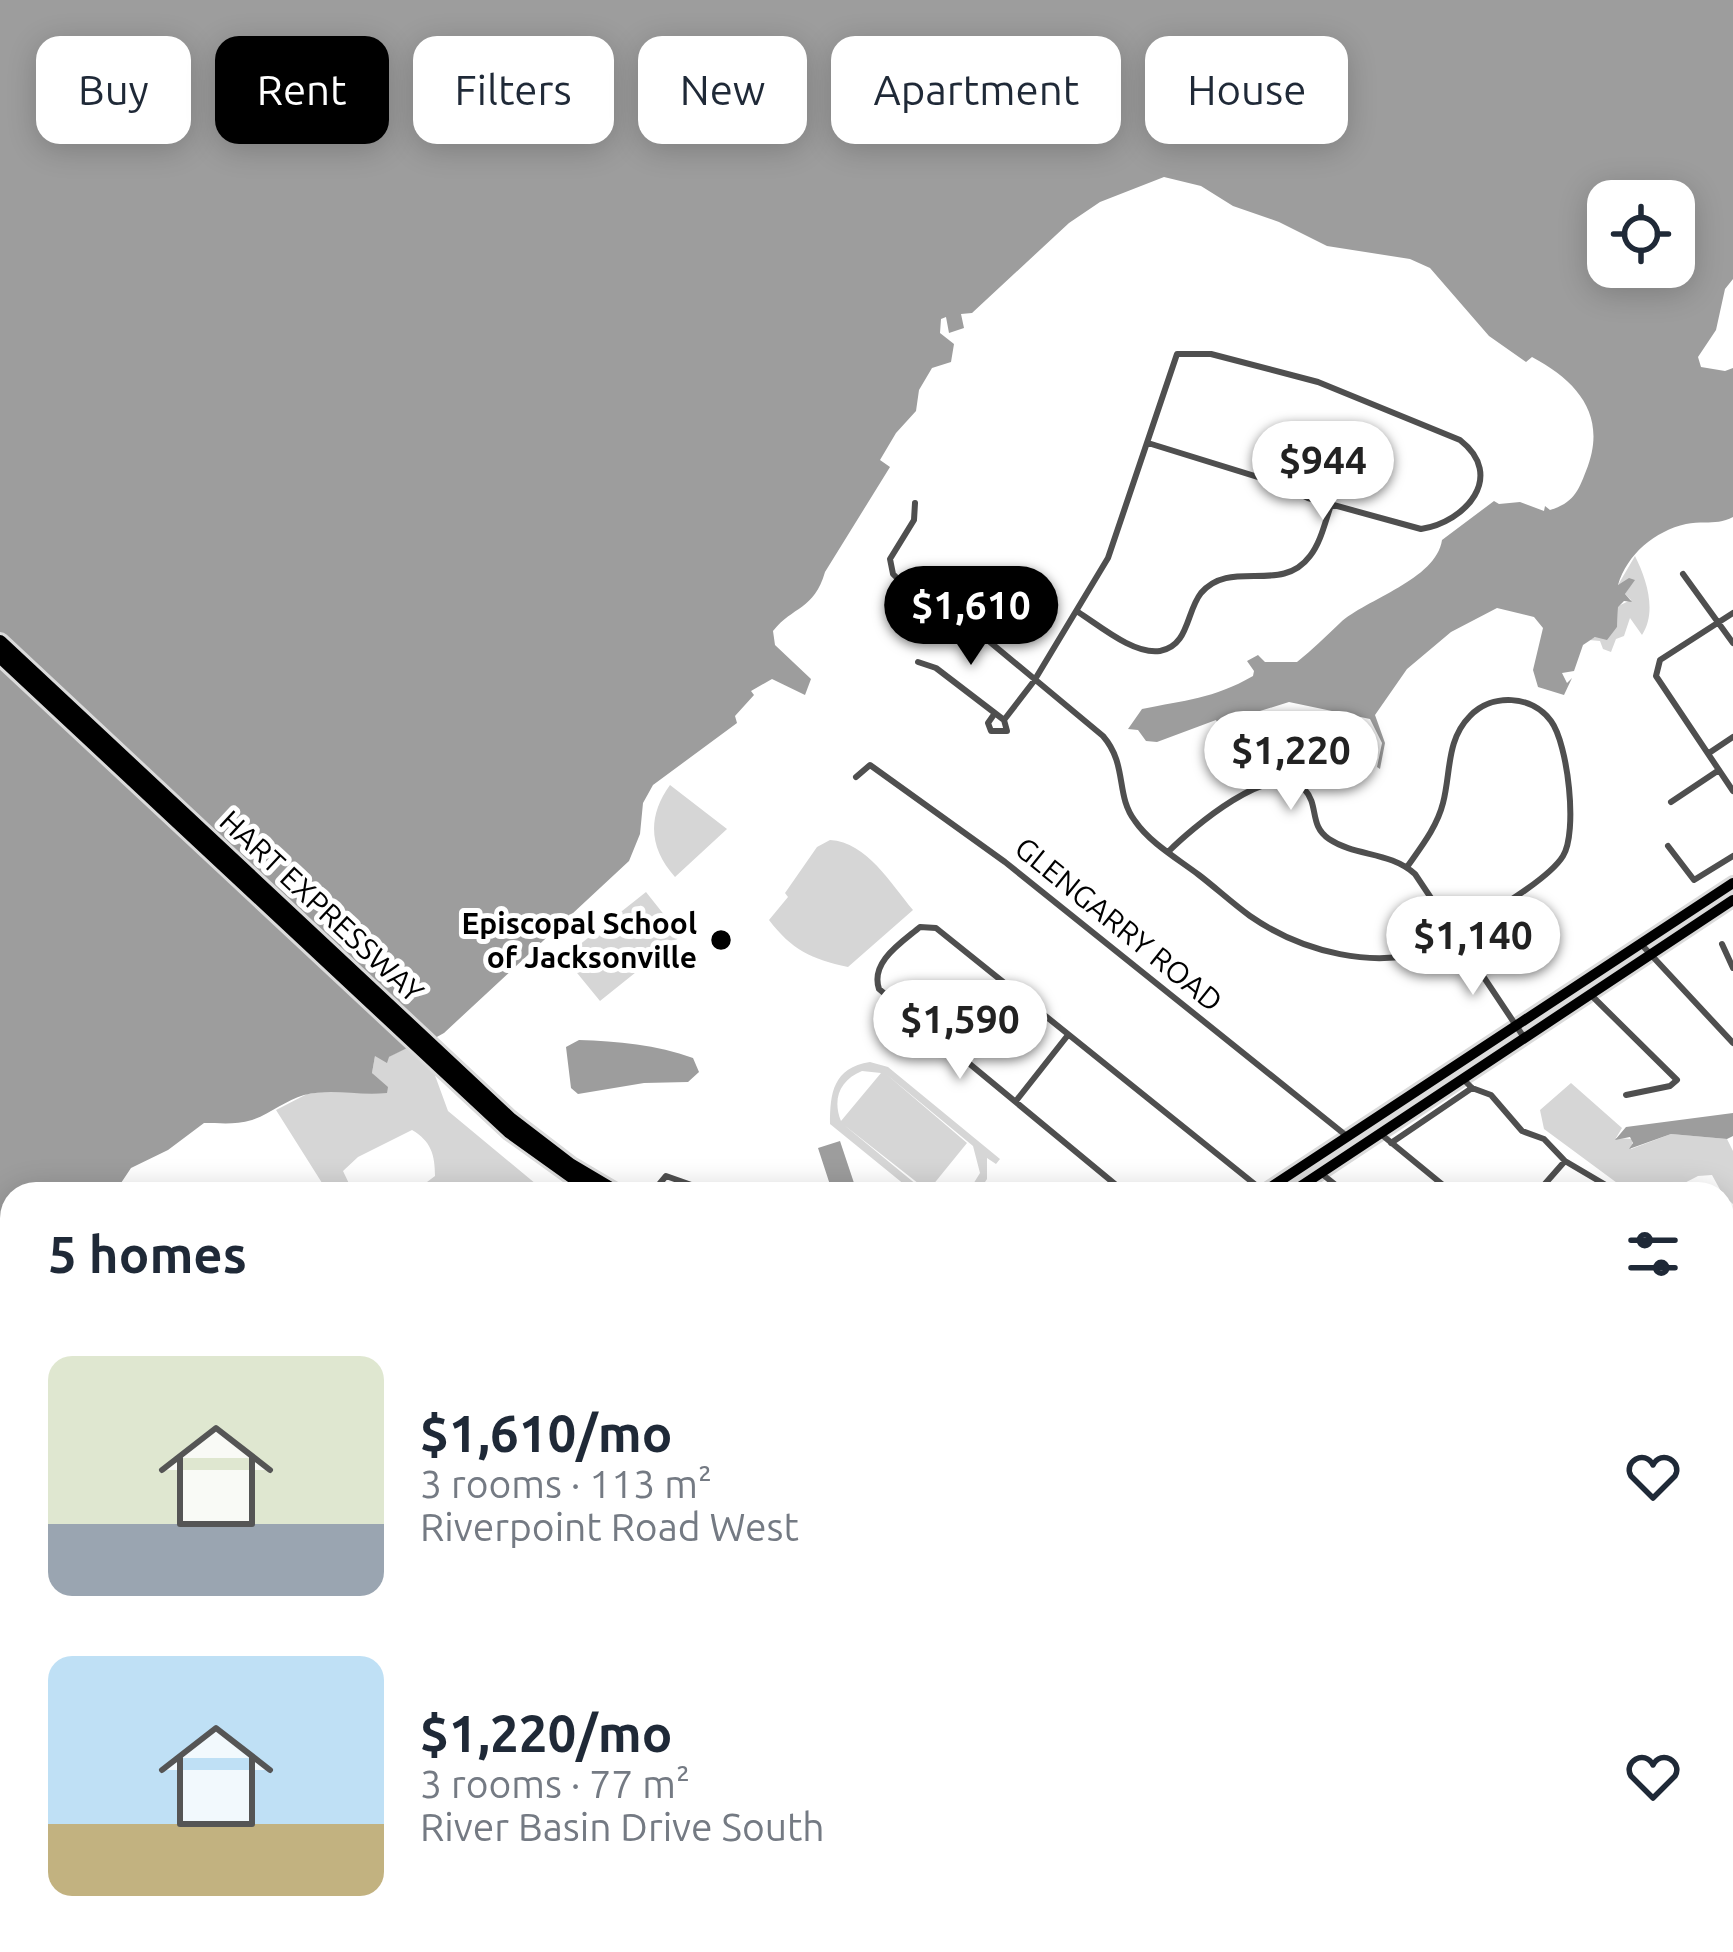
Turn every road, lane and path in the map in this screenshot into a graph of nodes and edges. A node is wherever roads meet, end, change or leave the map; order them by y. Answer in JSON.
{"nodes":[{"id":1,"x":1148,"y":443,"type":"junction"},
{"id":2,"x":915,"y":502,"type":"dead end"},
{"id":3,"x":1331,"y":504,"type":"junction"},
{"id":4,"x":1684,"y":574,"type":"dead end"},
{"id":5,"x":1078,"y":612,"type":"junction"},
{"id":6,"x":1733,"y":613,"type":"edge"},
{"id":7,"x":1719,"y":622,"type":"junction"},
{"id":8,"x":0,"y":642,"type":"edge"},
{"id":9,"x":1733,"y":643,"type":"edge"},
{"id":10,"x":0,"y":656,"type":"edge"},
{"id":11,"x":918,"y":662,"type":"dead end"},
{"id":12,"x":1034,"y":681,"type":"junction"},
{"id":13,"x":995,"y":713,"type":"junction"},
{"id":14,"x":1004,"y":720,"type":"junction"},
{"id":15,"x":1733,"y":737,"type":"edge"},
{"id":16,"x":1708,"y":754,"type":"junction"},
{"id":17,"x":1719,"y":770,"type":"junction"},
{"id":18,"x":856,"y":777,"type":"dead end"},
{"id":19,"x":1733,"y":791,"type":"edge"},
{"id":20,"x":1671,"y":802,"type":"dead end"},
{"id":21,"x":1669,"y":846,"type":"dead end"},
{"id":22,"x":1168,"y":852,"type":"junction"},
{"id":23,"x":1733,"y":856,"type":"edge"},
{"id":24,"x":1407,"y":867,"type":"junction"},
{"id":25,"x":1733,"y":883,"type":"edge"},
{"id":26,"x":1733,"y":900,"type":"edge"},
{"id":27,"x":1456,"y":934,"type":"junction"},
{"id":28,"x":1641,"y":944,"type":"junction"},
{"id":29,"x":1722,"y":944,"type":"dead end"},
{"id":30,"x":1651,"y":955,"type":"junction"},
{"id":31,"x":1733,"y":968,"type":"edge"},
{"id":32,"x":1591,"y":995,"type":"junction"},
{"id":33,"x":1517,"y":1027,"type":"junction"},
{"id":34,"x":1068,"y":1035,"type":"junction"},
{"id":35,"x":1525,"y":1040,"type":"junction"},
{"id":36,"x":1733,"y":1043,"type":"edge"},
{"id":37,"x":1468,"y":1084,"type":"junction"},
{"id":38,"x":1626,"y":1095,"type":"dead end"},
{"id":39,"x":1016,"y":1101,"type":"junction"},
{"id":40,"x":1349,"y":1138,"type":"junction"},
{"id":41,"x":1387,"y":1139,"type":"junction"},
{"id":42,"x":1564,"y":1160,"type":"junction"},
{"id":43,"x":1322,"y":1174,"type":"junction"},
{"id":44,"x":581,"y":1182,"type":"edge"},
{"id":45,"x":598,"y":1182,"type":"edge"},
{"id":46,"x":1113,"y":1182,"type":"edge"},
{"id":47,"x":1248,"y":1182,"type":"edge"},
{"id":48,"x":1279,"y":1182,"type":"edge"},
{"id":49,"x":1309,"y":1182,"type":"edge"},
{"id":50,"x":1332,"y":1182,"type":"edge"},
{"id":51,"x":1439,"y":1182,"type":"edge"},
{"id":52,"x":1546,"y":1182,"type":"edge"},
{"id":53,"x":1601,"y":1182,"type":"edge"}],
"edges":[{"from":1,"to":3,"type":"street"},
{"from":1,"to":3,"type":"street"},
{"from":1,"to":5,"type":"street"},
{"from":2,"to":12,"type":"street"},
{"from":3,"to":5,"type":"street"},
{"from":4,"to":7,"type":"street"},
{"from":5,"to":12,"type":"street"},
{"from":6,"to":7,"type":"street"},
{"from":7,"to":9,"type":"street"},
{"from":7,"to":16,"type":"street"},
{"from":8,"to":45,"type":"highway","name":"HART EXPRESSWAY"},
{"from":10,"to":44,"type":"highway","name":"HART EXPRESSWAY"},
{"from":11,"to":13,"type":"street"},
{"from":12,"to":14,"type":"street"},
{"from":12,"to":22,"type":"street"},
{"from":13,"to":14,"type":"street"},
{"from":13,"to":14,"type":"street"},
{"from":15,"to":16,"type":"street"},
{"from":16,"to":17,"type":"street"},
{"from":17,"to":19,"type":"street"},
{"from":17,"to":20,"type":"street"},
{"from":18,"to":40,"type":"street","name":"GLENGARRY ROAD"},
{"from":21,"to":23,"type":"street"},
{"from":22,"to":24,"type":"street"},
{"from":22,"to":27,"type":"street"},
{"from":24,"to":27,"type":"street"},
{"from":24,"to":27,"type":"street"},
{"from":25,"to":28,"type":"main road"},
{"from":26,"to":30,"type":"main road"},
{"from":27,"to":33,"type":"street"},
{"from":28,"to":30,"type":"street"},
{"from":28,"to":33,"type":"main road"},
{"from":29,"to":31,"type":"street"},
{"from":30,"to":32,"type":"main road"},
{"from":30,"to":36,"type":"street"},
{"from":32,"to":35,"type":"main road"},
{"from":32,"to":38,"type":"street"},
{"from":33,"to":35,"type":"street"},
{"from":33,"to":40,"type":"main road"},
{"from":34,"to":39,"type":"street"},
{"from":34,"to":39,"type":"street"},
{"from":34,"to":47,"type":"street"},
{"from":35,"to":37,"type":"main road"},
{"from":37,"to":41,"type":"main road"},
{"from":37,"to":42,"type":"street"},
{"from":39,"to":46,"type":"street"},
{"from":40,"to":48,"type":"main road"},
{"from":41,"to":43,"type":"main road"},
{"from":41,"to":51,"type":"street"},
{"from":42,"to":52,"type":"street"},
{"from":42,"to":53,"type":"street"},
{"from":43,"to":49,"type":"main road"},
{"from":43,"to":50,"type":"street"}]}
